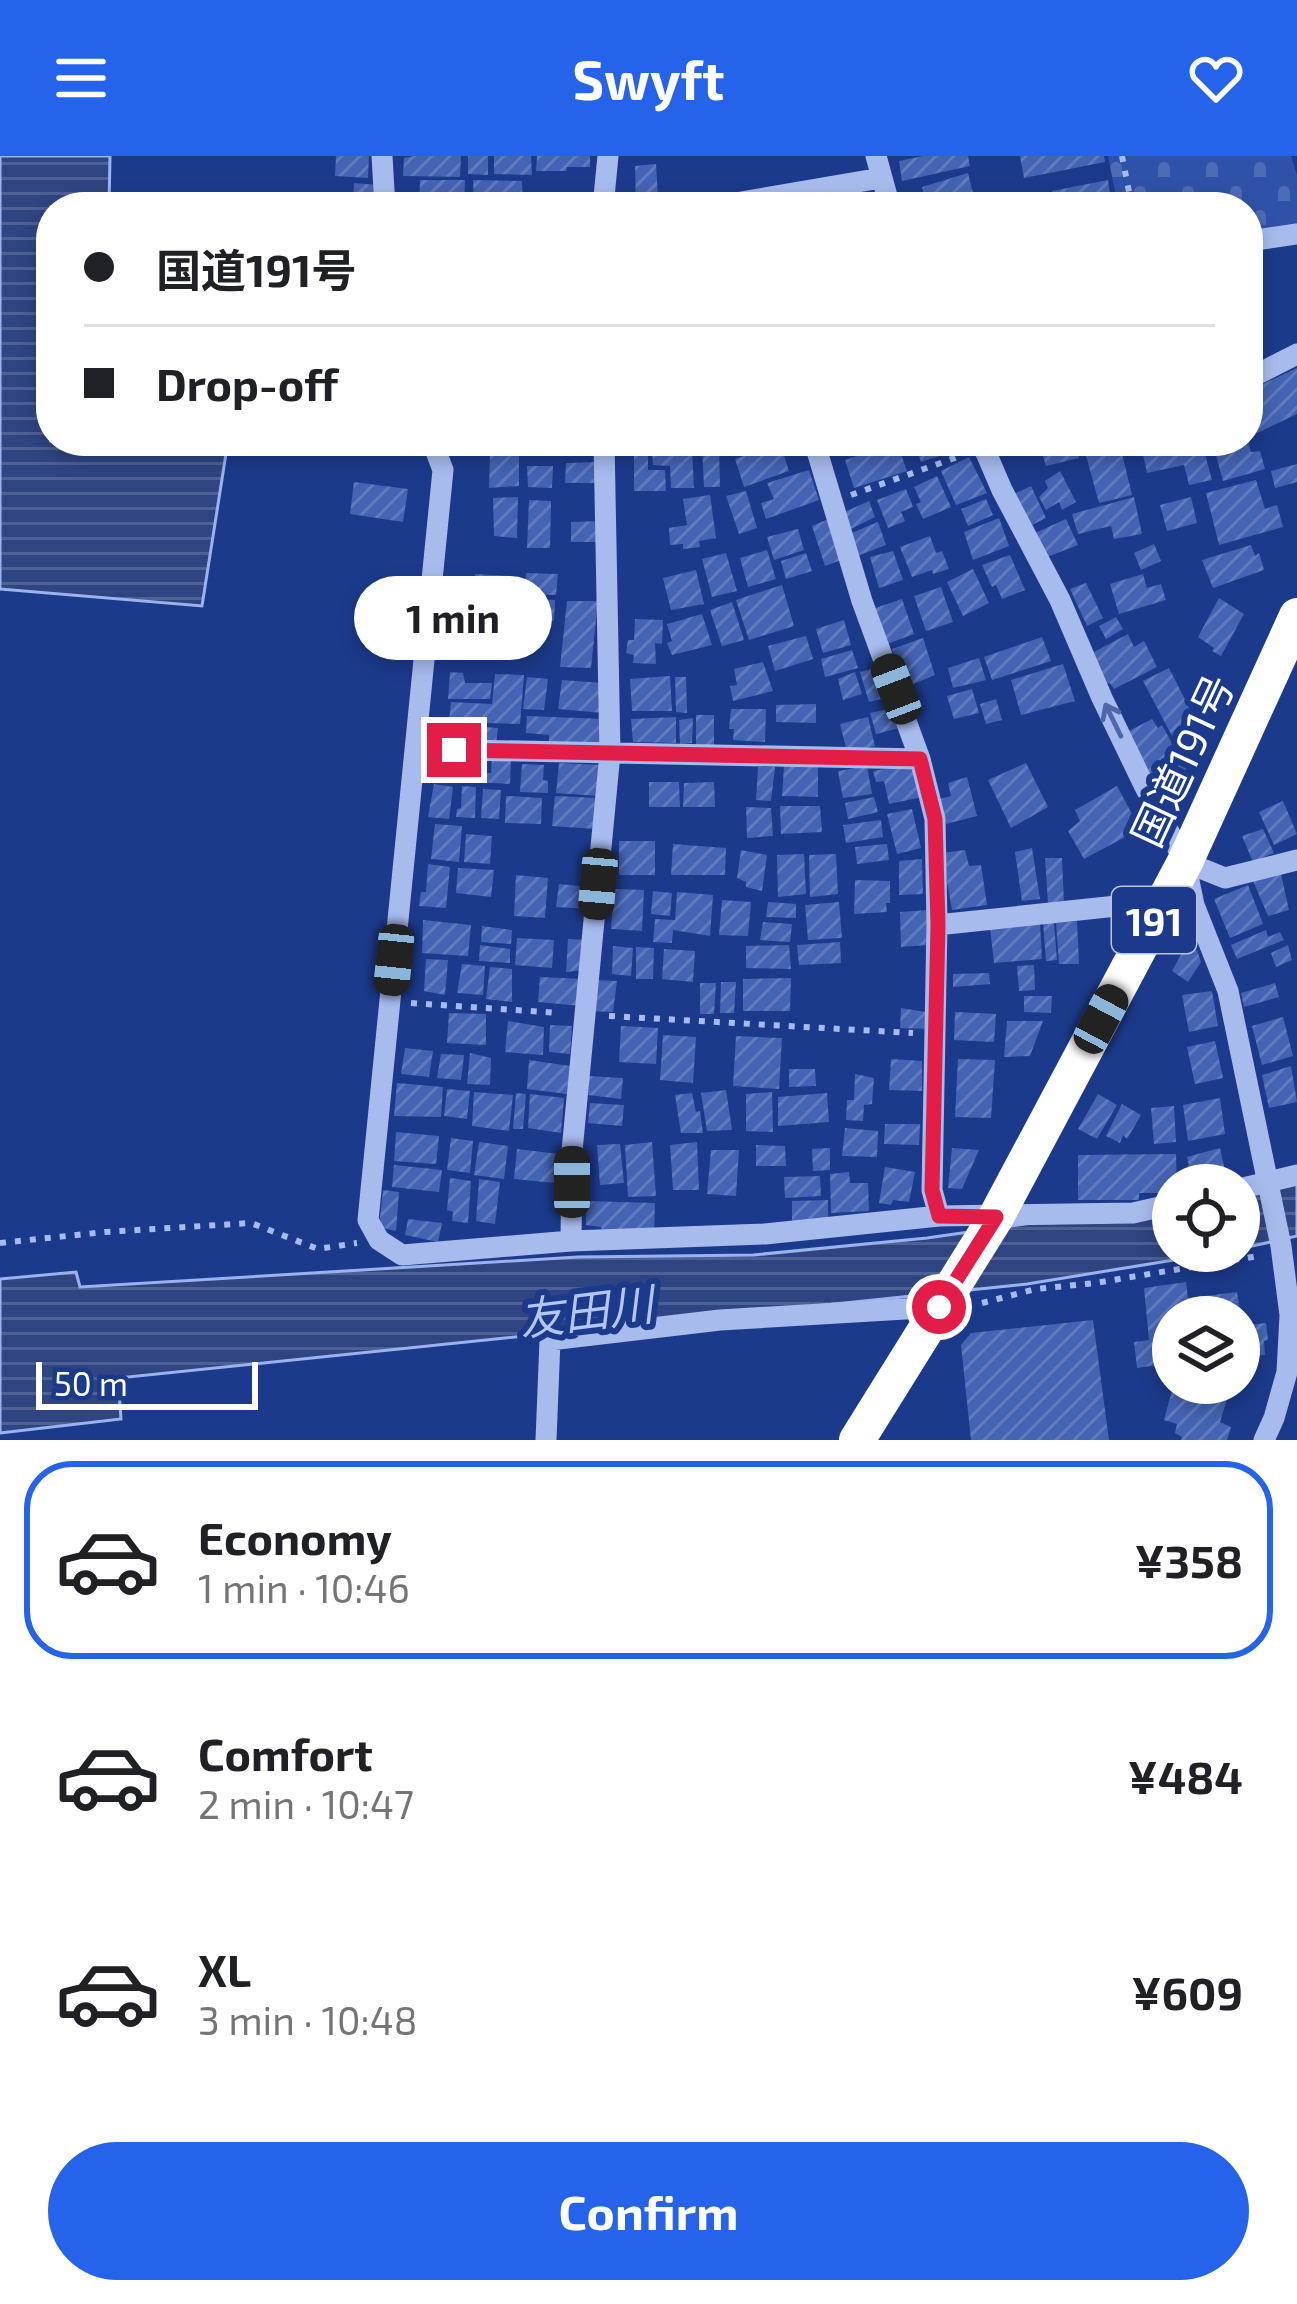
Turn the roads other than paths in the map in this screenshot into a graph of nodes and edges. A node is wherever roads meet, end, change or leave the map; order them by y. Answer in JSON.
{"nodes":[{"id":1,"x":382,"y":156,"type":"edge"},
{"id":2,"x":608,"y":156,"type":"edge"},
{"id":3,"x":878,"y":167,"type":"edge"},
{"id":4,"x":384,"y":192,"type":"edge"},
{"id":5,"x":604,"y":192,"type":"edge"},
{"id":6,"x":798,"y":192,"type":"edge"},
{"id":7,"x":1297,"y":234,"type":"edge"},
{"id":8,"x":1263,"y":239,"type":"edge"},
{"id":9,"x":1297,"y":354,"type":"edge"},
{"id":10,"x":1263,"y":371,"type":"edge"},
{"id":11,"x":438,"y":456,"type":"edge"},
{"id":12,"x":604,"y":456,"type":"edge"},
{"id":13,"x":818,"y":456,"type":"edge"},
{"id":14,"x":987,"y":456,"type":"edge"},
{"id":15,"x":1297,"y":616,"type":"edge"},
{"id":16,"x":416,"y":749,"type":"junction"},
{"id":17,"x":610,"y":753,"type":"junction"},
{"id":18,"x":920,"y":759,"type":"junction"},
{"id":19,"x":1297,"y":860,"type":"edge"},
{"id":20,"x":1185,"y":862,"type":"junction"},
{"id":21,"x":1164,"y":901,"type":"junction"},
{"id":22,"x":938,"y":925,"type":"junction"},
{"id":23,"x":1297,"y":1175,"type":"edge"},
{"id":24,"x":1268,"y":1182,"type":"junction"},
{"id":25,"x":1260,"y":1184,"type":"edge"},
{"id":26,"x":1152,"y":1209,"type":"edge"},
{"id":27,"x":939,"y":1216,"type":"junction"},
{"id":28,"x":996,"y":1217,"type":"junction"},
{"id":29,"x":571,"y":1241,"type":"junction"},
{"id":30,"x":939,"y":1307,"type":"junction"},
{"id":31,"x":1274,"y":1418,"type":"junction"},
{"id":32,"x":546,"y":1440,"type":"edge"},
{"id":33,"x":857,"y":1440,"type":"edge"},
{"id":34,"x":1264,"y":1440,"type":"edge"},
{"id":35,"x":1284,"y":1440,"type":"edge"}],
"edges":[{"from":1,"to":4,"type":"street"},
{"from":2,"to":5,"type":"street"},
{"from":3,"to":6,"type":"street"},
{"from":7,"to":8,"type":"street"},
{"from":9,"to":10,"type":"street"},
{"from":11,"to":16,"type":"street"},
{"from":12,"to":17,"type":"street"},
{"from":13,"to":18,"type":"street"},
{"from":20,"to":14,"type":"street","one_way":true},
{"from":15,"to":20,"type":"highway","name":"国道191号","number":"191"},
{"from":16,"to":17,"type":"street"},
{"from":16,"to":29,"type":"street"},
{"from":17,"to":18,"type":"street"},
{"from":17,"to":29,"type":"street"},
{"from":18,"to":22,"type":"street"},
{"from":19,"to":20,"type":"street"},
{"from":20,"to":21,"type":"highway","name":"国道191号","number":"191"},
{"from":20,"to":24,"type":"street"},
{"from":21,"to":22,"type":"street"},
{"from":21,"to":28,"type":"highway","name":"国道191号","number":"191"},
{"from":22,"to":27,"type":"street"},
{"from":23,"to":24,"type":"street"},
{"from":24,"to":25,"type":"street"},
{"from":24,"to":31,"type":"street"},
{"from":26,"to":28,"type":"street"},
{"from":27,"to":28,"type":"street"},
{"from":27,"to":29,"type":"street"},
{"from":28,"to":30,"type":"highway","name":"国道191号","number":"191"},
{"from":30,"to":32,"type":"street"},
{"from":30,"to":33,"type":"highway","name":"国道191号","number":"191"},
{"from":31,"to":34,"type":"street"},
{"from":31,"to":35,"type":"street"}]}
